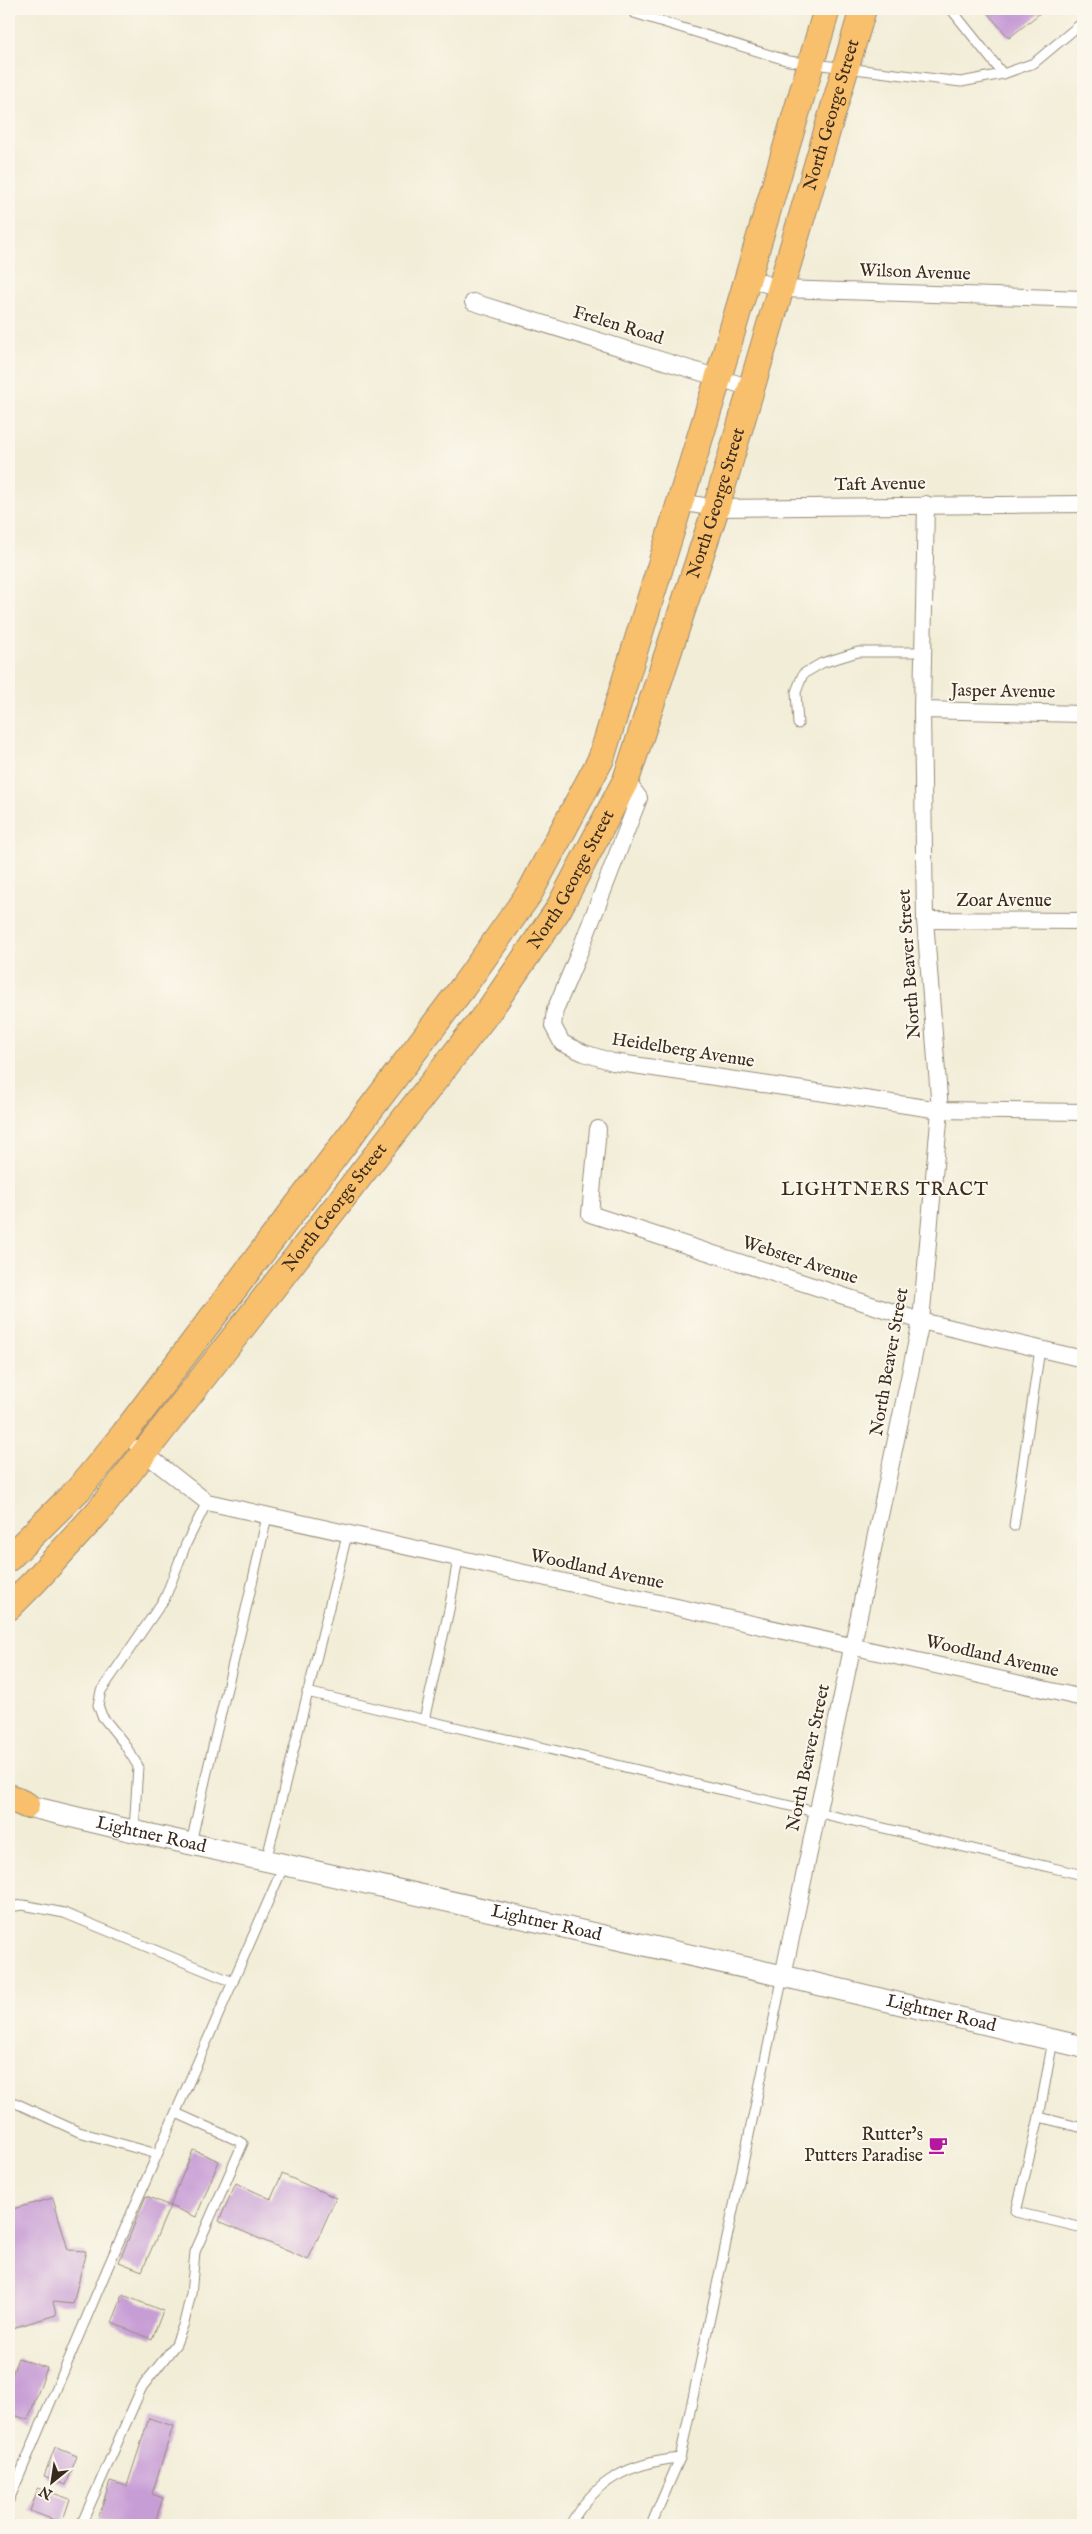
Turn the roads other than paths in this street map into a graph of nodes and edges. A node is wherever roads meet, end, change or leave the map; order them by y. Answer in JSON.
{"nodes":[{"id":1,"x":827,"y":9,"type":"edge"},
{"id":2,"x":864,"y":9,"type":"edge"},
{"id":3,"x":951,"y":9,"type":"edge"},
{"id":4,"x":634,"y":13,"type":"dead end"},
{"id":5,"x":1083,"y":22,"type":"edge"},
{"id":6,"x":811,"y":64,"type":"junction"},
{"id":7,"x":847,"y":68,"type":"junction"},
{"id":8,"x":1003,"y":74,"type":"junction"},
{"id":9,"x":747,"y":278,"type":"junction"},
{"id":10,"x":782,"y":289,"type":"junction"},
{"id":11,"x":1083,"y":299,"type":"edge"},
{"id":12,"x":473,"y":302,"type":"dead end"},
{"id":13,"x":718,"y":379,"type":"junction"},
{"id":14,"x":750,"y":388,"type":"junction"},
{"id":15,"x":679,"y":502,"type":"junction"},
{"id":16,"x":926,"y":504,"type":"junction"},
{"id":17,"x":1083,"y":504,"type":"edge"},
{"id":18,"x":716,"y":508,"type":"junction"},
{"id":19,"x":924,"y":652,"type":"junction"},
{"id":20,"x":922,"y":710,"type":"junction"},
{"id":21,"x":1083,"y":714,"type":"edge"},
{"id":22,"x":798,"y":724,"type":"dead end"},
{"id":23,"x":626,"y":780,"type":"junction"},
{"id":24,"x":925,"y":920,"type":"junction"},
{"id":25,"x":1083,"y":921,"type":"edge"},
{"id":26,"x":940,"y":1110,"type":"junction"},
{"id":27,"x":1083,"y":1112,"type":"edge"},
{"id":28,"x":598,"y":1129,"type":"dead end"},
{"id":29,"x":921,"y":1320,"type":"junction"},
{"id":30,"x":1040,"y":1349,"type":"junction"},
{"id":31,"x":1083,"y":1359,"type":"edge"},
{"id":32,"x":124,"y":1434,"type":"junction"},
{"id":33,"x":143,"y":1453,"type":"junction"},
{"id":34,"x":207,"y":1502,"type":"junction"},
{"id":35,"x":267,"y":1516,"type":"junction"},
{"id":36,"x":1014,"y":1526,"type":"dead end"},
{"id":37,"x":347,"y":1535,"type":"junction"},
{"id":38,"x":9,"y":1558,"type":"edge"},
{"id":39,"x":458,"y":1560,"type":"junction"},
{"id":40,"x":35,"y":1581,"type":"junction"},
{"id":41,"x":9,"y":1606,"type":"edge"},
{"id":42,"x":9,"y":1618,"type":"edge"},
{"id":43,"x":853,"y":1646,"type":"junction"},
{"id":44,"x":307,"y":1692,"type":"junction"},
{"id":45,"x":1083,"y":1698,"type":"edge"},
{"id":46,"x":424,"y":1720,"type":"junction"},
{"id":47,"x":15,"y":1801,"type":"edge"},
{"id":48,"x":818,"y":1813,"type":"junction"},
{"id":49,"x":134,"y":1831,"type":"junction"},
{"id":50,"x":191,"y":1844,"type":"junction"},
{"id":51,"x":275,"y":1863,"type":"junction"},
{"id":52,"x":1083,"y":1875,"type":"edge"},
{"id":53,"x":9,"y":1907,"type":"edge"},
{"id":54,"x":783,"y":1976,"type":"junction"},
{"id":55,"x":233,"y":1982,"type":"junction"},
{"id":56,"x":1053,"y":2040,"type":"junction"},
{"id":57,"x":1083,"y":2047,"type":"edge"},
{"id":58,"x":9,"y":2100,"type":"edge"},
{"id":59,"x":176,"y":2113,"type":"junction"},
{"id":60,"x":1039,"y":2117,"type":"junction"},
{"id":61,"x":1083,"y":2128,"type":"edge"},
{"id":62,"x":157,"y":2154,"type":"junction"},
{"id":63,"x":1083,"y":2228,"type":"edge"},
{"id":64,"x":680,"y":2458,"type":"junction"},
{"id":65,"x":9,"y":2500,"type":"edge"},
{"id":66,"x":9,"y":2524,"type":"edge"},
{"id":67,"x":12,"y":2525,"type":"edge"},
{"id":68,"x":81,"y":2525,"type":"edge"},
{"id":69,"x":570,"y":2525,"type":"edge"},
{"id":70,"x":651,"y":2525,"type":"edge"}],
"edges":[{"from":1,"to":6,"type":"main road","name":"North George Street"},
{"from":2,"to":7,"type":"main road","name":"North George Street"},
{"from":3,"to":8,"type":"lane"},
{"from":4,"to":6,"type":"lane"},
{"from":5,"to":8,"type":"lane"},
{"from":6,"to":7,"type":"lane"},
{"from":6,"to":9,"type":"main road","name":"North George Street"},
{"from":7,"to":8,"type":"lane"},
{"from":7,"to":10,"type":"main road","name":"North George Street"},
{"from":9,"to":10,"type":"street","name":"Wilson Avenue"},
{"from":9,"to":13,"type":"main road","name":"North George Street"},
{"from":10,"to":11,"type":"street","name":"Wilson Avenue"},
{"from":10,"to":14,"type":"main road","name":"North George Street"},
{"from":12,"to":13,"type":"street","name":"Frelen Road"},
{"from":13,"to":14,"type":"street","name":"Frelen Road"},
{"from":13,"to":15,"type":"main road","name":"North George Street"},
{"from":14,"to":18,"type":"main road","name":"North George Street"},
{"from":15,"to":18,"type":"street","name":"Taft Avenue"},
{"from":15,"to":32,"type":"main road","name":"North George Street"},
{"from":16,"to":17,"type":"street","name":"Taft Avenue"},
{"from":16,"to":18,"type":"street","name":"Taft Avenue"},
{"from":16,"to":19,"type":"street","name":"North Beaver Street"},
{"from":18,"to":23,"type":"main road","name":"North George Street"},
{"from":19,"to":20,"type":"street","name":"North Beaver Street"},
{"from":19,"to":22,"type":"lane"},
{"from":20,"to":21,"type":"street","name":"Jasper Avenue"},
{"from":20,"to":24,"type":"street","name":"North Beaver Street"},
{"from":23,"to":26,"type":"street","name":"Heidelberg Avenue"},
{"from":23,"to":33,"type":"main road","name":"North George Street"},
{"from":24,"to":25,"type":"street","name":"Zoar Avenue"},
{"from":24,"to":26,"type":"street","name":"North Beaver Street"},
{"from":26,"to":27,"type":"street","name":"Heidelberg Avenue"},
{"from":26,"to":29,"type":"street","name":"North Beaver Street"},
{"from":28,"to":29,"type":"street","name":"Webster Avenue"},
{"from":29,"to":30,"type":"street","name":"Webster Avenue"},
{"from":29,"to":43,"type":"street","name":"North Beaver Street"},
{"from":30,"to":31,"type":"street","name":"Webster Avenue"},
{"from":30,"to":36,"type":"lane"},
{"from":32,"to":33,"type":"street","name":"Woodland Avenue"},
{"from":32,"to":38,"type":"main road","name":"North George Street"},
{"from":33,"to":34,"type":"street","name":"Woodland Avenue"},
{"from":33,"to":40,"type":"main road","name":"North George Street"},
{"from":34,"to":35,"type":"street","name":"Woodland Avenue"},
{"from":34,"to":49,"type":"lane"},
{"from":35,"to":37,"type":"street","name":"Woodland Avenue"},
{"from":35,"to":50,"type":"lane"},
{"from":37,"to":39,"type":"street","name":"Woodland Avenue"},
{"from":37,"to":44,"type":"lane"},
{"from":39,"to":43,"type":"street","name":"Woodland Avenue"},
{"from":39,"to":46,"type":"lane"},
{"from":40,"to":41,"type":"main road","name":"North George Street"},
{"from":40,"to":42,"type":"main road"},
{"from":43,"to":45,"type":"street","name":"Woodland Avenue"},
{"from":43,"to":48,"type":"street","name":"North Beaver Street"},
{"from":44,"to":46,"type":"lane"},
{"from":44,"to":51,"type":"lane"},
{"from":46,"to":48,"type":"lane"},
{"from":47,"to":49,"type":"street","name":"Lightner Road"},
{"from":48,"to":52,"type":"lane"},
{"from":48,"to":54,"type":"street","name":"North Beaver Street"},
{"from":49,"to":50,"type":"street","name":"Lightner Road"},
{"from":50,"to":51,"type":"street","name":"Lightner Road"},
{"from":51,"to":54,"type":"street","name":"Lightner Road"},
{"from":51,"to":55,"type":"lane"},
{"from":53,"to":55,"type":"lane"},
{"from":54,"to":56,"type":"street","name":"Lightner Road"},
{"from":54,"to":64,"type":"lane"},
{"from":55,"to":59,"type":"lane"},
{"from":56,"to":57,"type":"street","name":"Lightner Road"},
{"from":56,"to":60,"type":"lane"},
{"from":58,"to":62,"type":"lane"},
{"from":59,"to":62,"type":"lane"},
{"from":59,"to":68,"type":"lane"},
{"from":60,"to":61,"type":"lane"},
{"from":60,"to":63,"type":"lane"},
{"from":62,"to":65,"type":"lane"},
{"from":64,"to":69,"type":"lane"},
{"from":64,"to":70,"type":"lane"},
{"from":66,"to":67,"type":"lane"}]}
